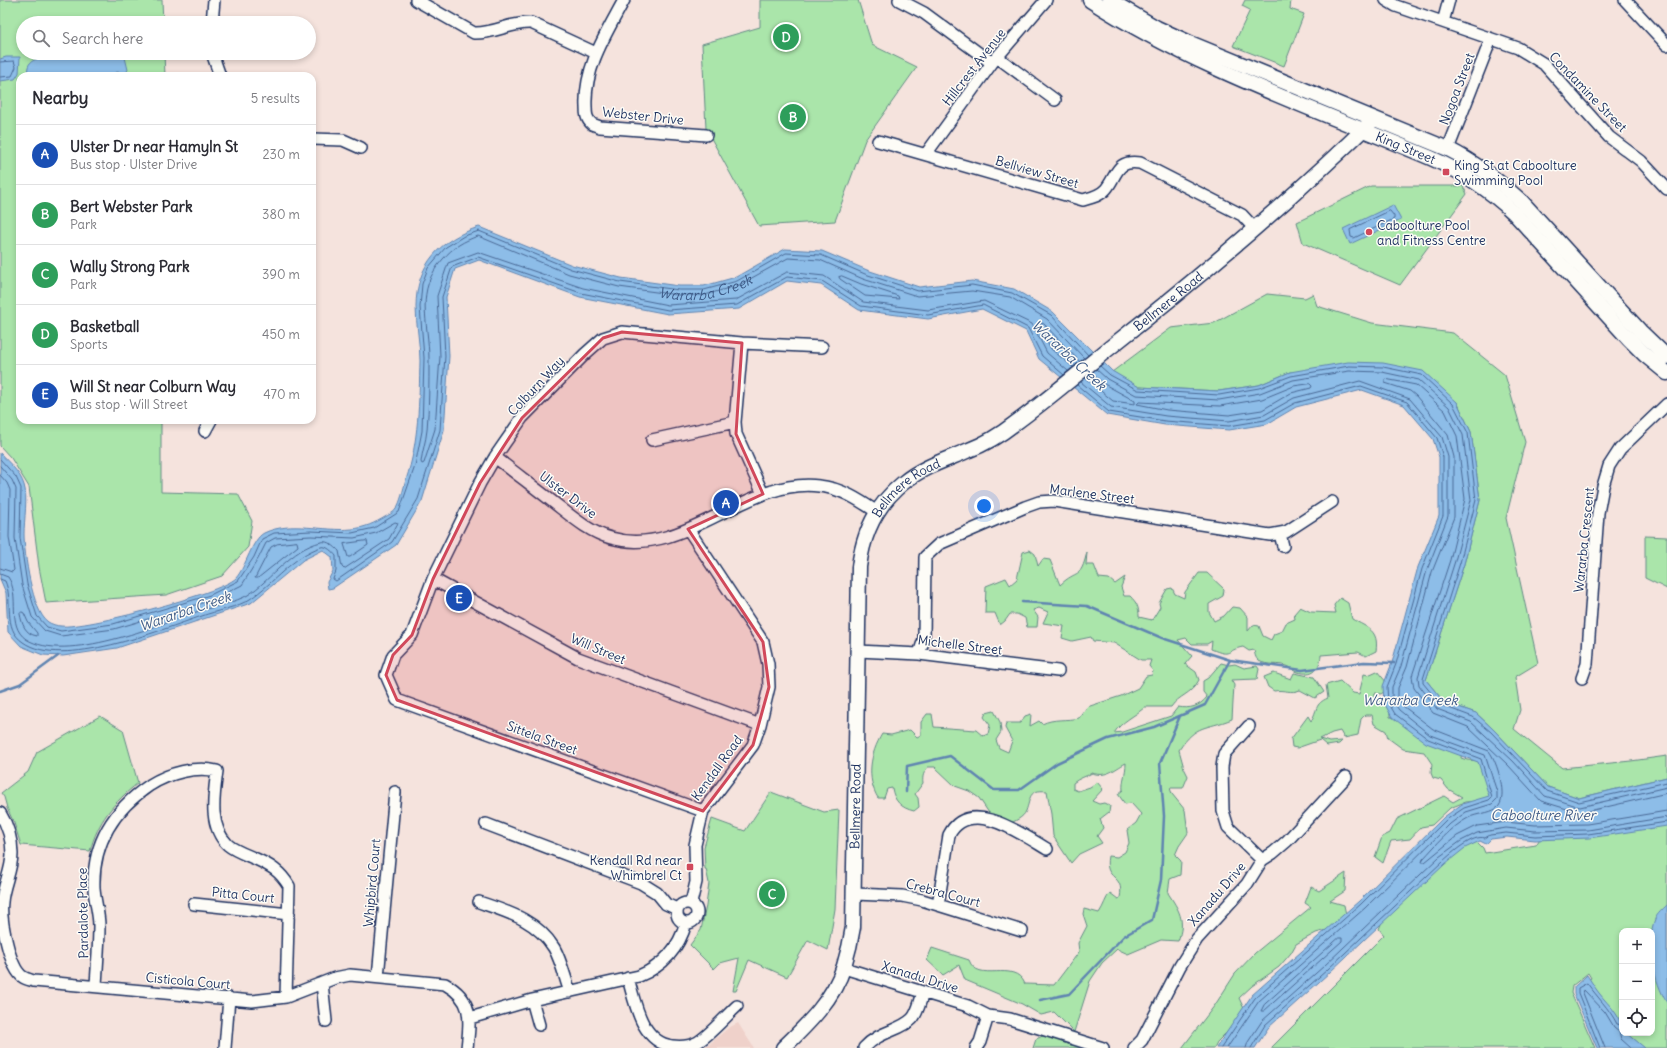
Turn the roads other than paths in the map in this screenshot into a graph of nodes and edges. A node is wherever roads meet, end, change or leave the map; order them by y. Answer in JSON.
{"nodes":[{"id":1,"x":214,"y":0,"type":"edge"},
{"id":2,"x":416,"y":0,"type":"edge"},
{"id":3,"x":624,"y":0,"type":"edge"},
{"id":4,"x":899,"y":0,"type":"edge"},
{"id":5,"x":1046,"y":0,"type":"edge"},
{"id":6,"x":1090,"y":0,"type":"edge"},
{"id":7,"x":1109,"y":0,"type":"edge"},
{"id":8,"x":1386,"y":0,"type":"edge"},
{"id":9,"x":1449,"y":0,"type":"edge"},
{"id":10,"x":1625,"y":0,"type":"edge"},
{"id":11,"x":213,"y":16,"type":"edge"},
{"id":12,"x":1443,"y":22,"type":"junction"},
{"id":13,"x":1491,"y":39,"type":"junction"},
{"id":14,"x":1667,"y":45,"type":"edge"},
{"id":15,"x":596,"y":53,"type":"junction"},
{"id":16,"x":214,"y":60,"type":"edge"},
{"id":17,"x":995,"y":60,"type":"junction"},
{"id":18,"x":219,"y":72,"type":"edge"},
{"id":19,"x":1055,"y":100,"type":"dead end"},
{"id":20,"x":1374,"y":118,"type":"junction"},
{"id":21,"x":1363,"y":129,"type":"junction"},
{"id":22,"x":706,"y":135,"type":"dead end"},
{"id":23,"x":316,"y":139,"type":"edge"},
{"id":24,"x":878,"y":141,"type":"dead end"},
{"id":25,"x":361,"y":148,"type":"dead end"},
{"id":26,"x":1448,"y":149,"type":"junction"},
{"id":27,"x":926,"y":154,"type":"junction"},
{"id":28,"x":1667,"y":189,"type":"edge"},
{"id":29,"x":1254,"y":228,"type":"junction"},
{"id":30,"x":1558,"y":252,"type":"junction"},
{"id":31,"x":742,"y":343,"type":"junction"},
{"id":32,"x":822,"y":347,"type":"dead end"},
{"id":33,"x":1665,"y":365,"type":"edge"},
{"id":34,"x":1667,"y":404,"type":"edge"},
{"id":35,"x":735,"y":422,"type":"junction"},
{"id":36,"x":209,"y":424,"type":"edge"},
{"id":37,"x":205,"y":431,"type":"dead end"},
{"id":38,"x":652,"y":440,"type":"dead end"},
{"id":39,"x":495,"y":457,"type":"junction"},
{"id":40,"x":763,"y":494,"type":"junction"},
{"id":41,"x":1332,"y":502,"type":"dead end"},
{"id":42,"x":877,"y":512,"type":"junction"},
{"id":43,"x":688,"y":529,"type":"junction"},
{"id":44,"x":1280,"y":534,"type":"junction"},
{"id":45,"x":1283,"y":546,"type":"dead end"},
{"id":46,"x":433,"y":579,"type":"junction"},
{"id":47,"x":858,"y":651,"type":"junction"},
{"id":48,"x":919,"y":654,"type":"junction"},
{"id":49,"x":1058,"y":671,"type":"dead end"},
{"id":50,"x":386,"y":675,"type":"joint"},
{"id":51,"x":1582,"y":678,"type":"dead end"},
{"id":52,"x":760,"y":725,"type":"junction"},
{"id":53,"x":1249,"y":726,"type":"dead end"},
{"id":54,"x":1346,"y":777,"type":"dead end"},
{"id":55,"x":395,"y":792,"type":"dead end"},
{"id":56,"x":703,"y":811,"type":"junction"},
{"id":57,"x":0,"y":813,"type":"edge"},
{"id":58,"x":486,"y":824,"type":"dead end"},
{"id":59,"x":1046,"y":849,"type":"dead end"},
{"id":60,"x":1262,"y":860,"type":"junction"},
{"id":61,"x":855,"y":894,"type":"junction"},
{"id":62,"x":479,"y":902,"type":"dead end"},
{"id":63,"x":691,"y":903,"type":"junction"},
{"id":64,"x":194,"y":904,"type":"dead end"},
{"id":65,"x":938,"y":905,"type":"junction"},
{"id":66,"x":677,"y":909,"type":"junction"},
{"id":67,"x":289,"y":914,"type":"junction"},
{"id":68,"x":686,"y":923,"type":"junction"},
{"id":69,"x":1022,"y":931,"type":"dead end"},
{"id":70,"x":844,"y":968,"type":"junction"},
{"id":71,"x":378,"y":977,"type":"junction"},
{"id":72,"x":628,"y":978,"type":"junction"},
{"id":73,"x":322,"y":983,"type":"junction"},
{"id":74,"x":96,"y":986,"type":"junction"},
{"id":75,"x":570,"y":992,"type":"junction"},
{"id":76,"x":923,"y":993,"type":"junction"},
{"id":77,"x":286,"y":997,"type":"junction"},
{"id":78,"x":229,"y":998,"type":"junction"},
{"id":79,"x":532,"y":1000,"type":"junction"},
{"id":80,"x":737,"y":1006,"type":"dead end"},
{"id":81,"x":988,"y":1016,"type":"junction"},
{"id":82,"x":470,"y":1018,"type":"junction"},
{"id":83,"x":326,"y":1021,"type":"dead end"},
{"id":84,"x":539,"y":1026,"type":"dead end"},
{"id":85,"x":225,"y":1048,"type":"edge"},
{"id":86,"x":467,"y":1048,"type":"edge"},
{"id":87,"x":783,"y":1048,"type":"edge"},
{"id":88,"x":864,"y":1048,"type":"edge"},
{"id":89,"x":976,"y":1048,"type":"edge"},
{"id":90,"x":1103,"y":1048,"type":"edge"},
{"id":91,"x":1134,"y":1048,"type":"edge"}],
"edges":[{"from":1,"to":11,"type":"street"},
{"from":2,"to":15,"type":"street"},
{"from":3,"to":15,"type":"street","name":"Webster Drive"},
{"from":4,"to":17,"type":"street"},
{"from":5,"to":17,"type":"street","name":"Hillcrest Avenue"},
{"from":6,"to":21,"type":"main road","name":"King Street"},
{"from":7,"to":20,"type":"main road","name":"King Street"},
{"from":8,"to":12,"type":"street","name":"Condamine Street"},
{"from":9,"to":12,"type":"street"},
{"from":10,"to":14,"type":"street"},
{"from":12,"to":13,"type":"street","name":"Condamine Street"},
{"from":13,"to":26,"type":"street","name":"Nogoa Street"},
{"from":13,"to":28,"type":"street","name":"Condamine Street"},
{"from":15,"to":22,"type":"street","name":"Webster Drive"},
{"from":16,"to":18,"type":"street"},
{"from":17,"to":19,"type":"street"},
{"from":17,"to":27,"type":"street","name":"Hillcrest Avenue"},
{"from":20,"to":21,"type":"main road","name":"Bellmere Road"},
{"from":20,"to":26,"type":"main road","name":"King Street"},
{"from":21,"to":29,"type":"main road","name":"Bellmere Road"},
{"from":21,"to":30,"type":"main road","name":"King Street"},
{"from":23,"to":25,"type":"street"},
{"from":24,"to":27,"type":"street","name":"Bellview Street"},
{"from":26,"to":30,"type":"main road","name":"King Street"},
{"from":27,"to":29,"type":"street","name":"Bellview Street"},
{"from":29,"to":42,"type":"main road","name":"Bellmere Road"},
{"from":30,"to":33,"type":"main road","name":"King Street"},
{"from":31,"to":32,"type":"street","name":"Colburn Way"},
{"from":31,"to":35,"type":"street"},
{"from":31,"to":39,"type":"street","name":"Colburn Way"},
{"from":34,"to":51,"type":"street","name":"Wararba Crescent"},
{"from":35,"to":38,"type":"street"},
{"from":35,"to":40,"type":"street"},
{"from":36,"to":37,"type":"street"},
{"from":39,"to":43,"type":"street","name":"Ulster Drive"},
{"from":39,"to":46,"type":"street","name":"Colburn Way"},
{"from":40,"to":42,"type":"street","name":"Ulster Drive"},
{"from":40,"to":43,"type":"street","name":"Ulster Drive"},
{"from":41,"to":44,"type":"street","name":"Marlene Street"},
{"from":42,"to":47,"type":"main road","name":"Bellmere Road"},
{"from":43,"to":52,"type":"street","name":"Kendall Road"},
{"from":44,"to":45,"type":"street"},
{"from":44,"to":48,"type":"street","name":"Marlene Street"},
{"from":46,"to":50,"type":"street","name":"Colburn Way"},
{"from":46,"to":52,"type":"street","name":"Will Street"},
{"from":47,"to":48,"type":"street","name":"Michelle Street"},
{"from":47,"to":61,"type":"main road","name":"Bellmere Road"},
{"from":48,"to":49,"type":"street","name":"Michelle Street"},
{"from":50,"to":56,"type":"street","name":"Sittela Street"},
{"from":52,"to":56,"type":"street","name":"Kendall Road"},
{"from":53,"to":60,"type":"street"},
{"from":54,"to":60,"type":"street","name":"Xanadu Drive"},
{"from":55,"to":71,"type":"street","name":"Whipbird Court"},
{"from":56,"to":63,"type":"street","name":"Kendall Road"},
{"from":57,"to":74,"type":"street","name":"Cisticola Court"},
{"from":58,"to":66,"type":"street"},
{"from":59,"to":65,"type":"street"},
{"from":60,"to":91,"type":"street","name":"Xanadu Drive"},
{"from":61,"to":65,"type":"street","name":"Crebra Court"},
{"from":61,"to":70,"type":"main road","name":"Bellmere Road"},
{"from":62,"to":75,"type":"street"},
{"from":63,"to":66,"type":"street"},
{"from":63,"to":68,"type":"street"},
{"from":64,"to":67,"type":"street","name":"Pitta Court"},
{"from":65,"to":69,"type":"street","name":"Crebra Court"},
{"from":66,"to":68,"type":"street"},
{"from":67,"to":74,"type":"street","name":"Pardalote Place"},
{"from":67,"to":77,"type":"street","name":"Pardalote Place"},
{"from":68,"to":72,"type":"street"},
{"from":70,"to":76,"type":"street","name":"Xanadu Drive"},
{"from":70,"to":87,"type":"main road","name":"Bellmere Road"},
{"from":71,"to":73,"type":"street","name":"Cisticola Court"},
{"from":71,"to":82,"type":"street","name":"Cisticola Court"},
{"from":72,"to":75,"type":"street"},
{"from":72,"to":80,"type":"street"},
{"from":73,"to":77,"type":"street","name":"Cisticola Court"},
{"from":73,"to":83,"type":"street"},
{"from":74,"to":78,"type":"street","name":"Cisticola Court"},
{"from":75,"to":79,"type":"street"},
{"from":76,"to":81,"type":"street","name":"Xanadu Drive"},
{"from":76,"to":88,"type":"street"},
{"from":77,"to":78,"type":"street","name":"Cisticola Court"},
{"from":78,"to":85,"type":"street"},
{"from":79,"to":82,"type":"street"},
{"from":79,"to":84,"type":"street"},
{"from":81,"to":89,"type":"street"},
{"from":81,"to":90,"type":"street","name":"Xanadu Drive"},
{"from":82,"to":86,"type":"street","name":"Cisticola Court"}]}
